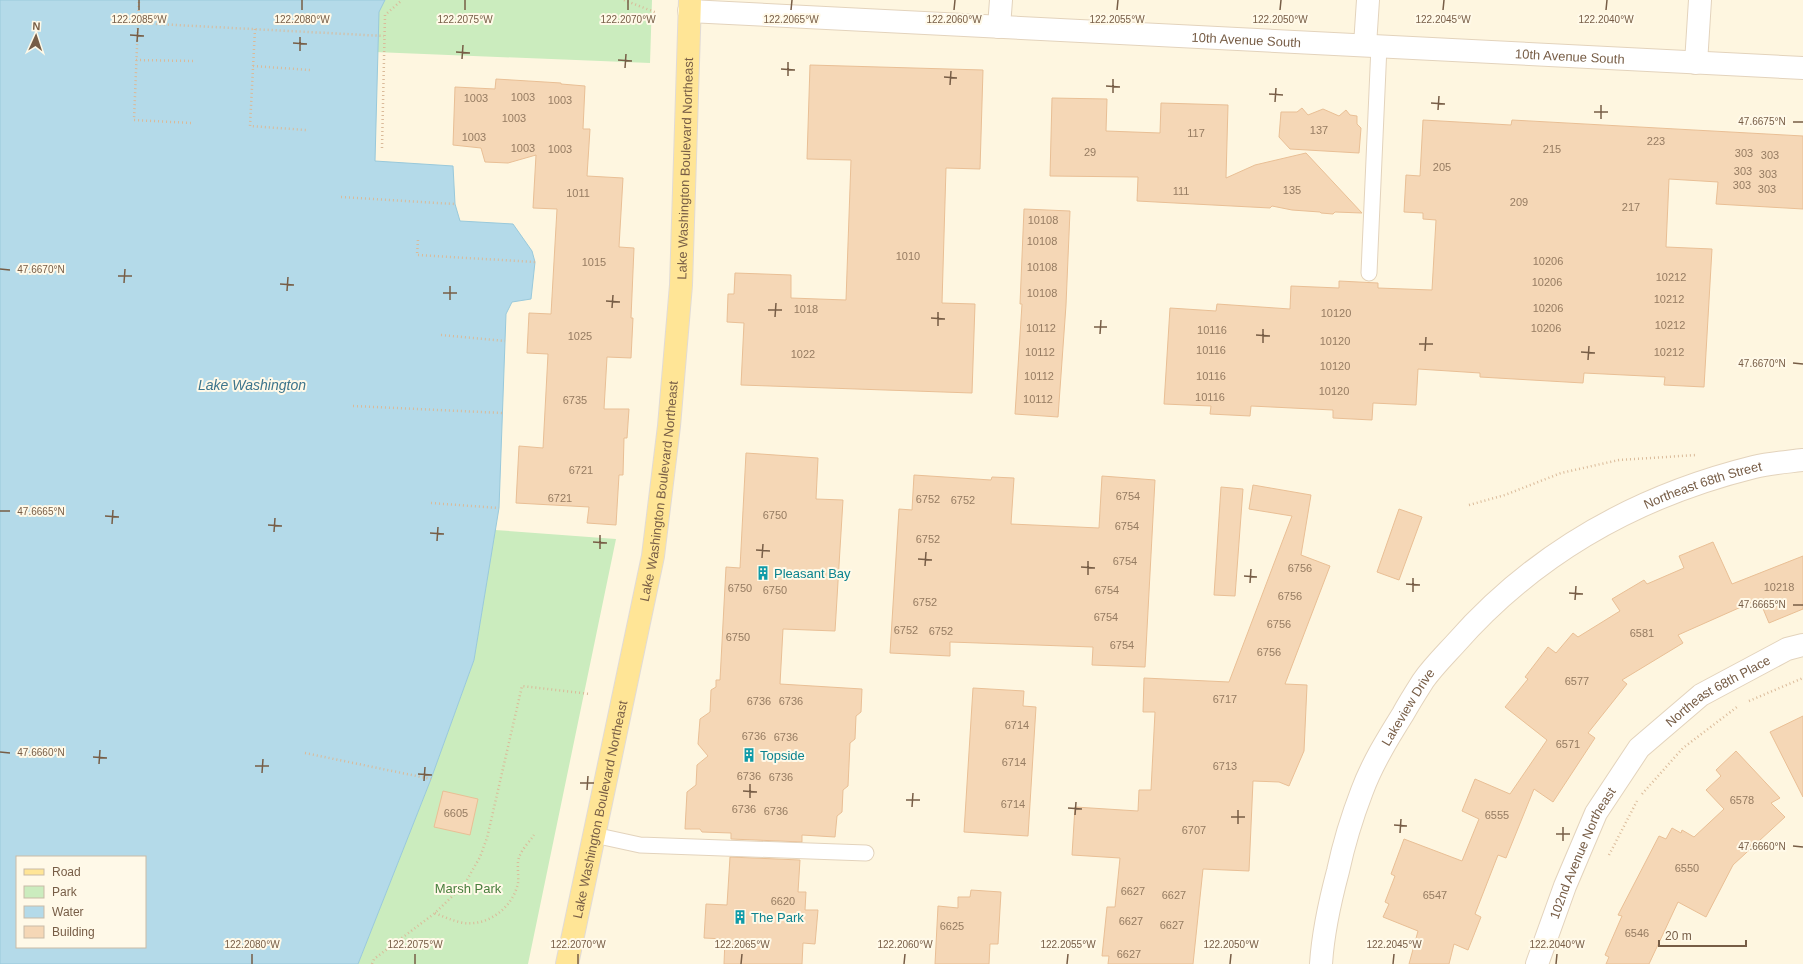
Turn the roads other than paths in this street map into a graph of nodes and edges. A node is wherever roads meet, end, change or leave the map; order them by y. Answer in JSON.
{"nodes":[{"id":1,"x":1001,"y":0,"type":"edge"},
{"id":2,"x":1368,"y":0,"type":"edge"},
{"id":3,"x":1700,"y":0,"type":"edge"},
{"id":4,"x":690,"y":5,"type":"edge"},
{"id":5,"x":999,"y":27,"type":"junction"},
{"id":6,"x":1372,"y":46,"type":"junction"},
{"id":7,"x":1696,"y":63,"type":"junction"},
{"id":8,"x":1803,"y":68,"type":"edge"},
{"id":9,"x":1369,"y":273,"type":"dead end"},
{"id":10,"x":1803,"y":460,"type":"edge"},
{"id":11,"x":1606,"y":522,"type":"joint"},
{"id":12,"x":1803,"y":646,"type":"edge"},
{"id":13,"x":1639,"y":748,"type":"joint"},
{"id":14,"x":594,"y":835,"type":"junction"},
{"id":15,"x":866,"y":853,"type":"dead end"},
{"id":16,"x":567,"y":964,"type":"edge"},
{"id":17,"x":1321,"y":964,"type":"edge"},
{"id":18,"x":1537,"y":964,"type":"edge"}],
"edges":[{"from":1,"to":5,"type":"street"},
{"from":2,"to":6,"type":"street"},
{"from":3,"to":7,"type":"street"},
{"from":4,"to":5,"type":"street","name":"10th Avenue South"},
{"from":4,"to":14,"type":"main road","name":"Lake Washington Boulevard Northeast"},
{"from":5,"to":6,"type":"street","name":"10th Avenue South"},
{"from":6,"to":7,"type":"street","name":"10th Avenue South"},
{"from":6,"to":9,"type":"lane"},
{"from":7,"to":8,"type":"street","name":"10th Avenue South"},
{"from":10,"to":11,"type":"street","name":"Northeast 68th Street"},
{"from":11,"to":17,"type":"street","name":"Lakeview Drive"},
{"from":12,"to":13,"type":"street","name":"Northeast 68th Place"},
{"from":13,"to":18,"type":"street","name":"102nd Avenue Northeast"},
{"from":14,"to":15,"type":"lane"},
{"from":14,"to":16,"type":"main road","name":"Lake Washington Boulevard Northeast"}]}
